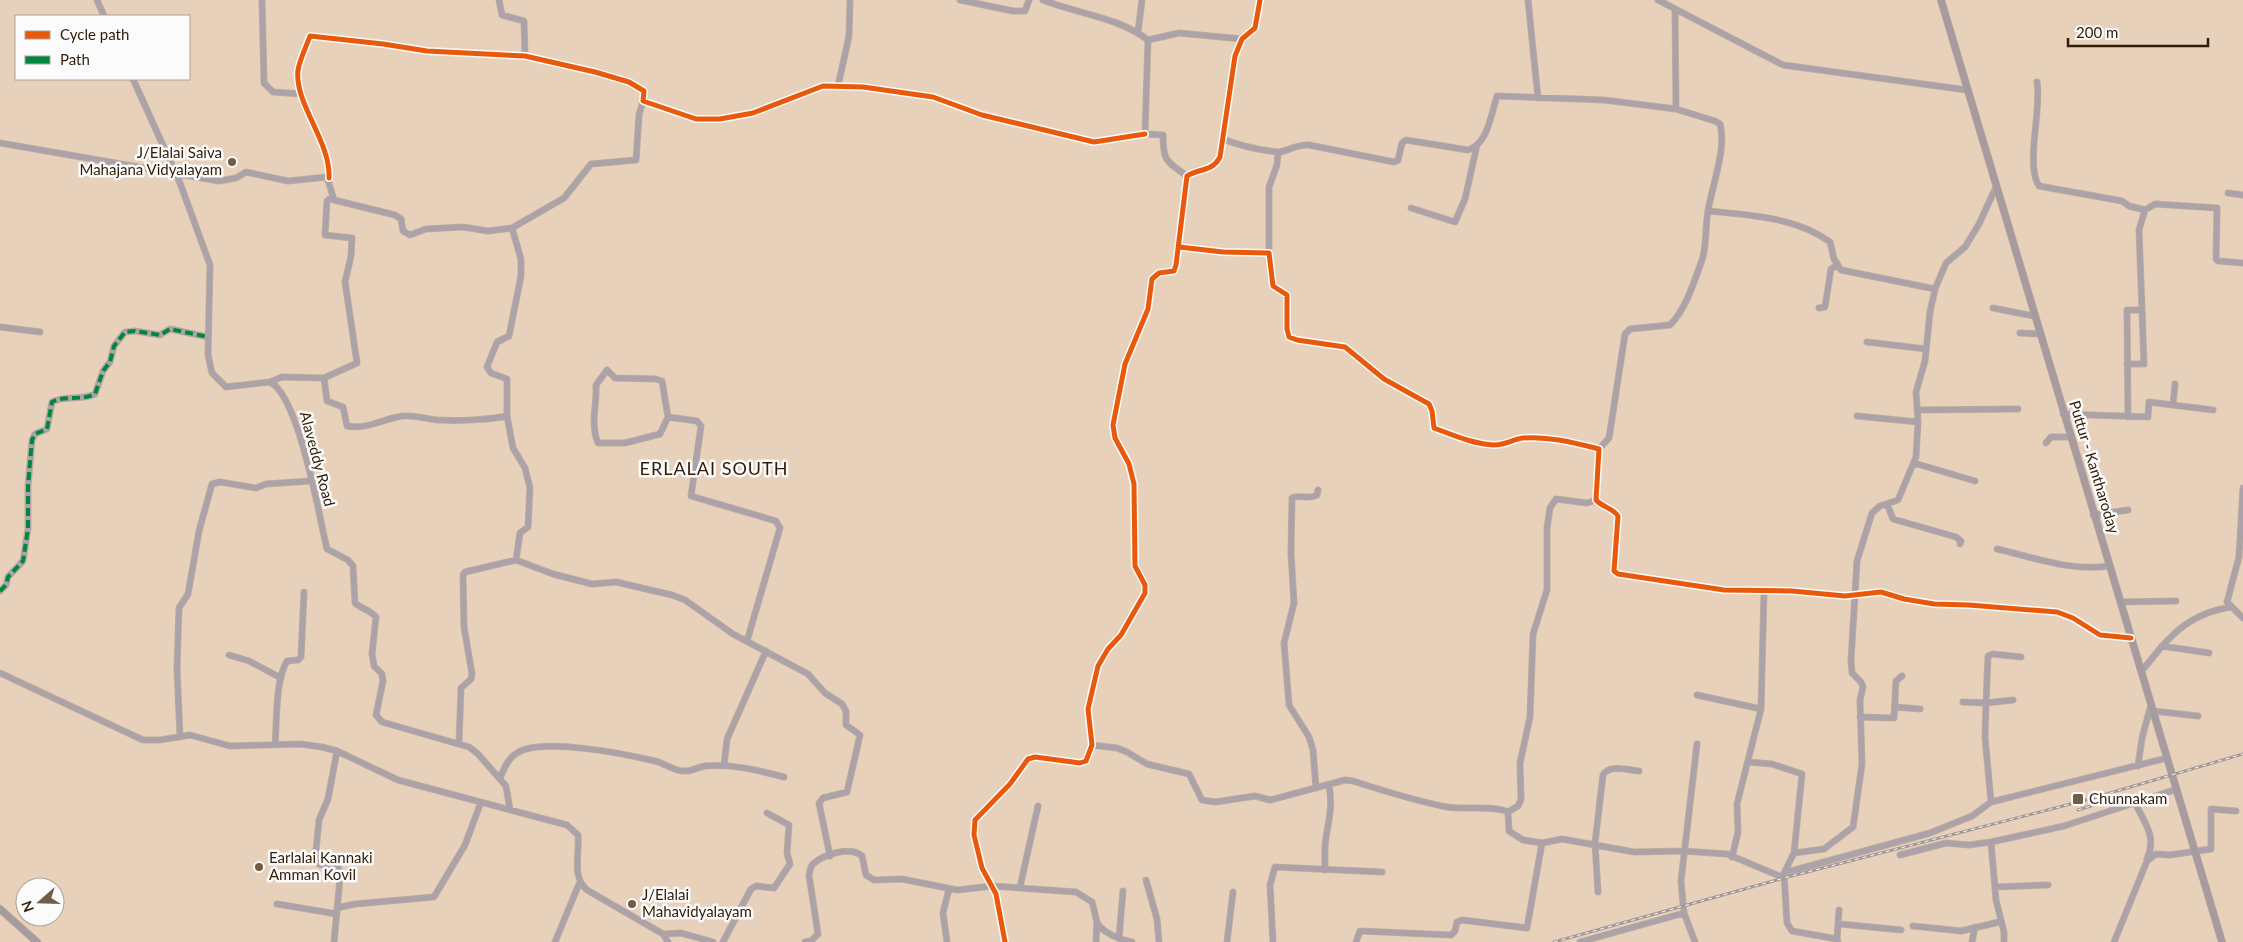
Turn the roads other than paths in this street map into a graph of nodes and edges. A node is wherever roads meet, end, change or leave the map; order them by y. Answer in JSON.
{"nodes":[{"id":1,"x":97,"y":0,"type":"edge"},
{"id":2,"x":262,"y":0,"type":"edge"},
{"id":3,"x":499,"y":0,"type":"edge"},
{"id":4,"x":850,"y":0,"type":"edge"},
{"id":5,"x":960,"y":0,"type":"edge"},
{"id":6,"x":1029,"y":0,"type":"edge"},
{"id":7,"x":1043,"y":0,"type":"edge"},
{"id":8,"x":1142,"y":0,"type":"edge"},
{"id":9,"x":1260,"y":0,"type":"edge"},
{"id":10,"x":1528,"y":0,"type":"edge"},
{"id":11,"x":1658,"y":0,"type":"edge"},
{"id":12,"x":1941,"y":0,"type":"edge"},
{"id":13,"x":1674,"y":9,"type":"junction"},
{"id":14,"x":104,"y":15,"type":"edge"},
{"id":15,"x":1138,"y":32,"type":"junction"},
{"id":16,"x":1242,"y":39,"type":"junction"},
{"id":17,"x":1148,"y":40,"type":"junction"},
{"id":18,"x":525,"y":56,"type":"junction"},
{"id":19,"x":133,"y":80,"type":"edge"},
{"id":20,"x":2037,"y":82,"type":"dead end"},
{"id":21,"x":838,"y":86,"type":"junction"},
{"id":22,"x":1967,"y":90,"type":"junction"},
{"id":23,"x":302,"y":94,"type":"junction"},
{"id":24,"x":1538,"y":98,"type":"junction"},
{"id":25,"x":643,"y":101,"type":"junction"},
{"id":26,"x":1676,"y":109,"type":"junction"},
{"id":27,"x":1144,"y":134,"type":"junction"},
{"id":28,"x":1223,"y":139,"type":"junction"},
{"id":29,"x":0,"y":142,"type":"edge"},
{"id":30,"x":1477,"y":146,"type":"junction"},
{"id":31,"x":1278,"y":152,"type":"junction"},
{"id":32,"x":174,"y":172,"type":"junction"},
{"id":33,"x":1187,"y":176,"type":"junction"},
{"id":34,"x":329,"y":178,"type":"junction"},
{"id":35,"x":1996,"y":187,"type":"junction"},
{"id":36,"x":2228,"y":192,"type":"dead end"},
{"id":37,"x":2243,"y":195,"type":"edge"},
{"id":38,"x":332,"y":197,"type":"junction"},
{"id":39,"x":1410,"y":208,"type":"dead end"},
{"id":40,"x":2145,"y":210,"type":"junction"},
{"id":41,"x":1708,"y":211,"type":"junction"},
{"id":42,"x":512,"y":228,"type":"junction"},
{"id":43,"x":1179,"y":247,"type":"junction"},
{"id":44,"x":1270,"y":253,"type":"junction"},
{"id":45,"x":2243,"y":263,"type":"edge"},
{"id":46,"x":1836,"y":266,"type":"junction"},
{"id":47,"x":1935,"y":289,"type":"junction"},
{"id":48,"x":1819,"y":308,"type":"dead end"},
{"id":49,"x":1993,"y":308,"type":"dead end"},
{"id":50,"x":2142,"y":310,"type":"junction"},
{"id":51,"x":2034,"y":316,"type":"junction"},
{"id":52,"x":0,"y":327,"type":"edge"},
{"id":53,"x":40,"y":332,"type":"dead end"},
{"id":54,"x":2020,"y":333,"type":"dead end"},
{"id":55,"x":2040,"y":334,"type":"junction"},
{"id":56,"x":208,"y":337,"type":"junction"},
{"id":57,"x":1867,"y":342,"type":"dead end"},
{"id":58,"x":1926,"y":350,"type":"junction"},
{"id":59,"x":2127,"y":364,"type":"junction"},
{"id":60,"x":324,"y":378,"type":"junction"},
{"id":61,"x":270,"y":382,"type":"junction"},
{"id":62,"x":2175,"y":384,"type":"dead end"},
{"id":63,"x":2173,"y":405,"type":"junction"},
{"id":64,"x":2018,"y":409,"type":"dead end"},
{"id":65,"x":1918,"y":410,"type":"junction"},
{"id":66,"x":2213,"y":410,"type":"dead end"},
{"id":67,"x":2063,"y":414,"type":"junction"},
{"id":68,"x":507,"y":416,"type":"junction"},
{"id":69,"x":1857,"y":416,"type":"dead end"},
{"id":70,"x":668,"y":417,"type":"junction"},
{"id":71,"x":2128,"y":417,"type":"junction"},
{"id":72,"x":1918,"y":422,"type":"junction"},
{"id":73,"x":2070,"y":437,"type":"junction"},
{"id":74,"x":2046,"y":443,"type":"dead end"},
{"id":75,"x":1599,"y":449,"type":"junction"},
{"id":76,"x":1914,"y":463,"type":"junction"},
{"id":77,"x":310,"y":481,"type":"junction"},
{"id":78,"x":1975,"y":481,"type":"dead end"},
{"id":79,"x":2243,"y":488,"type":"edge"},
{"id":80,"x":1318,"y":490,"type":"dead end"},
{"id":81,"x":1596,"y":500,"type":"junction"},
{"id":82,"x":1886,"y":504,"type":"junction"},
{"id":83,"x":2128,"y":510,"type":"dead end"},
{"id":84,"x":2093,"y":515,"type":"junction"},
{"id":85,"x":1960,"y":544,"type":"dead end"},
{"id":86,"x":1997,"y":549,"type":"dead end"},
{"id":87,"x":516,"y":560,"type":"junction"},
{"id":88,"x":2109,"y":566,"type":"junction"},
{"id":89,"x":0,"y":591,"type":"edge"},
{"id":90,"x":304,"y":592,"type":"dead end"},
{"id":91,"x":1764,"y":592,"type":"junction"},
{"id":92,"x":1855,"y":595,"type":"junction"},
{"id":93,"x":2176,"y":601,"type":"dead end"},
{"id":94,"x":2120,"y":602,"type":"junction"},
{"id":95,"x":2231,"y":607,"type":"junction"},
{"id":96,"x":2243,"y":618,"type":"edge"},
{"id":97,"x":2131,"y":638,"type":"junction"},
{"id":98,"x":747,"y":641,"type":"junction"},
{"id":99,"x":2162,"y":646,"type":"junction"},
{"id":100,"x":766,"y":651,"type":"junction"},
{"id":101,"x":2209,"y":654,"type":"dead end"},
{"id":102,"x":229,"y":655,"type":"dead end"},
{"id":103,"x":2021,"y":657,"type":"dead end"},
{"id":104,"x":2141,"y":672,"type":"junction"},
{"id":105,"x":0,"y":673,"type":"edge"},
{"id":106,"x":1902,"y":676,"type":"dead end"},
{"id":107,"x":281,"y":678,"type":"junction"},
{"id":108,"x":1697,"y":695,"type":"dead end"},
{"id":109,"x":2013,"y":700,"type":"dead end"},
{"id":110,"x":1963,"y":702,"type":"dead end"},
{"id":111,"x":1986,"y":703,"type":"junction"},
{"id":112,"x":1895,"y":707,"type":"junction"},
{"id":113,"x":2152,"y":708,"type":"junction"},
{"id":114,"x":1761,"y":709,"type":"junction"},
{"id":115,"x":1920,"y":709,"type":"dead end"},
{"id":116,"x":2198,"y":716,"type":"dead end"},
{"id":117,"x":1860,"y":717,"type":"junction"},
{"id":118,"x":180,"y":737,"type":"junction"},
{"id":119,"x":459,"y":743,"type":"junction"},
{"id":120,"x":1697,"y":744,"type":"dead end"},
{"id":121,"x":275,"y":745,"type":"junction"},
{"id":122,"x":1092,"y":745,"type":"junction"},
{"id":123,"x":337,"y":751,"type":"junction"},
{"id":124,"x":2167,"y":758,"type":"junction"},
{"id":125,"x":1748,"y":762,"type":"junction"},
{"id":126,"x":724,"y":765,"type":"junction"},
{"id":127,"x":2138,"y":766,"type":"junction"},
{"id":128,"x":1639,"y":771,"type":"dead end"},
{"id":129,"x":784,"y":777,"type":"dead end"},
{"id":130,"x":500,"y":778,"type":"junction"},
{"id":131,"x":1330,"y":784,"type":"junction"},
{"id":132,"x":1316,"y":788,"type":"junction"},
{"id":133,"x":2177,"y":789,"type":"junction"},
{"id":134,"x":481,"y":802,"type":"junction"},
{"id":135,"x":1991,"y":802,"type":"junction"},
{"id":136,"x":2135,"y":803,"type":"junction"},
{"id":137,"x":1038,"y":806,"type":"dead end"},
{"id":138,"x":510,"y":810,"type":"junction"},
{"id":139,"x":2236,"y":811,"type":"dead end"},
{"id":140,"x":1508,"y":812,"type":"junction"},
{"id":141,"x":768,"y":813,"type":"dead end"},
{"id":142,"x":1542,"y":842,"type":"junction"},
{"id":143,"x":1992,"y":842,"type":"junction"},
{"id":144,"x":1595,"y":843,"type":"junction"},
{"id":145,"x":1683,"y":851,"type":"junction"},
{"id":146,"x":2195,"y":851,"type":"junction"},
{"id":147,"x":1794,"y":852,"type":"junction"},
{"id":148,"x":1900,"y":855,"type":"dead end"},
{"id":149,"x":830,"y":856,"type":"junction"},
{"id":150,"x":1732,"y":857,"type":"junction"},
{"id":151,"x":2147,"y":861,"type":"junction"},
{"id":152,"x":1325,"y":870,"type":"junction"},
{"id":153,"x":1382,"y":872,"type":"dead end"},
{"id":154,"x":1784,"y":875,"type":"junction"},
{"id":155,"x":1146,"y":880,"type":"dead end"},
{"id":156,"x":580,"y":884,"type":"junction"},
{"id":157,"x":2048,"y":885,"type":"dead end"},
{"id":158,"x":993,"y":886,"type":"junction"},
{"id":159,"x":1020,"y":887,"type":"junction"},
{"id":160,"x":1995,"y":887,"type":"junction"},
{"id":161,"x":949,"y":889,"type":"junction"},
{"id":162,"x":1123,"y":891,"type":"dead end"},
{"id":163,"x":1233,"y":892,"type":"dead end"},
{"id":164,"x":1598,"y":892,"type":"dead end"},
{"id":165,"x":277,"y":904,"type":"dead end"},
{"id":166,"x":0,"y":909,"type":"edge"},
{"id":167,"x":1839,"y":910,"type":"dead end"},
{"id":168,"x":337,"y":911,"type":"junction"},
{"id":169,"x":1684,"y":913,"type":"junction"},
{"id":170,"x":2000,"y":922,"type":"junction"},
{"id":171,"x":1097,"y":923,"type":"junction"},
{"id":172,"x":1840,"y":924,"type":"junction"},
{"id":173,"x":1913,"y":926,"type":"dead end"},
{"id":174,"x":1975,"y":928,"type":"junction"},
{"id":175,"x":1901,"y":930,"type":"dead end"},
{"id":176,"x":663,"y":934,"type":"junction"},
{"id":177,"x":1119,"y":938,"type":"junction"},
{"id":178,"x":1838,"y":940,"type":"edge"},
{"id":179,"x":37,"y":942,"type":"edge"},
{"id":180,"x":334,"y":942,"type":"edge"},
{"id":181,"x":555,"y":942,"type":"edge"},
{"id":182,"x":668,"y":942,"type":"edge"},
{"id":183,"x":713,"y":942,"type":"edge"},
{"id":184,"x":723,"y":942,"type":"edge"},
{"id":185,"x":805,"y":942,"type":"edge"},
{"id":186,"x":948,"y":942,"type":"edge"},
{"id":187,"x":1005,"y":942,"type":"edge"},
{"id":188,"x":1096,"y":942,"type":"edge"},
{"id":189,"x":1132,"y":942,"type":"edge"},
{"id":190,"x":1159,"y":942,"type":"edge"},
{"id":191,"x":1227,"y":942,"type":"edge"},
{"id":192,"x":1273,"y":942,"type":"edge"},
{"id":193,"x":1356,"y":942,"type":"edge"},
{"id":194,"x":1580,"y":942,"type":"edge"},
{"id":195,"x":1695,"y":942,"type":"edge"},
{"id":196,"x":1972,"y":942,"type":"edge"},
{"id":197,"x":2004,"y":942,"type":"edge"},
{"id":198,"x":2114,"y":942,"type":"edge"},
{"id":199,"x":2222,"y":942,"type":"edge"}],
"edges":[{"from":1,"to":14,"type":"street"},
{"from":2,"to":23,"type":"street"},
{"from":3,"to":18,"type":"street"},
{"from":4,"to":21,"type":"street"},
{"from":5,"to":6,"type":"street"},
{"from":7,"to":15,"type":"street"},
{"from":8,"to":15,"type":"street"},
{"from":9,"to":16,"type":"street"},
{"from":10,"to":24,"type":"street"},
{"from":11,"to":13,"type":"street"},
{"from":12,"to":22,"type":"main road","name":"Puttur - Kantharoday"},
{"from":13,"to":22,"type":"street"},
{"from":13,"to":26,"type":"street"},
{"from":15,"to":17,"type":"street"},
{"from":16,"to":17,"type":"street"},
{"from":16,"to":28,"type":"street"},
{"from":17,"to":27,"type":"street"},
{"from":18,"to":23,"type":"street"},
{"from":18,"to":25,"type":"street"},
{"from":19,"to":32,"type":"street"},
{"from":20,"to":40,"type":"street"},
{"from":21,"to":25,"type":"street"},
{"from":21,"to":27,"type":"street"},
{"from":22,"to":35,"type":"main road","name":"Puttur - Kantharoday"},
{"from":23,"to":34,"type":"street"},
{"from":24,"to":26,"type":"street"},
{"from":24,"to":30,"type":"street"},
{"from":25,"to":42,"type":"street"},
{"from":26,"to":41,"type":"street"},
{"from":27,"to":33,"type":"street"},
{"from":28,"to":31,"type":"street"},
{"from":28,"to":33,"type":"street"},
{"from":29,"to":32,"type":"street"},
{"from":30,"to":31,"type":"street"},
{"from":30,"to":39,"type":"street"},
{"from":31,"to":44,"type":"street"},
{"from":32,"to":34,"type":"street"},
{"from":32,"to":56,"type":"street"},
{"from":33,"to":43,"type":"street"},
{"from":34,"to":38,"type":"street"},
{"from":35,"to":47,"type":"street"},
{"from":35,"to":51,"type":"main road","name":"Puttur - Kantharoday"},
{"from":36,"to":37,"type":"street"},
{"from":38,"to":42,"type":"street"},
{"from":38,"to":60,"type":"street"},
{"from":40,"to":45,"type":"street"},
{"from":40,"to":50,"type":"street"},
{"from":41,"to":46,"type":"street"},
{"from":41,"to":75,"type":"street"},
{"from":42,"to":68,"type":"street"},
{"from":43,"to":44,"type":"street"},
{"from":43,"to":122,"type":"street"},
{"from":44,"to":75,"type":"street"},
{"from":46,"to":47,"type":"street"},
{"from":46,"to":48,"type":"street"},
{"from":47,"to":58,"type":"street"},
{"from":49,"to":51,"type":"street"},
{"from":50,"to":59,"type":"street"},
{"from":50,"to":59,"type":"street"},
{"from":51,"to":55,"type":"main road","name":"Puttur - Kantharoday"},
{"from":52,"to":53,"type":"street"},
{"from":54,"to":55,"type":"street"},
{"from":55,"to":67,"type":"main road","name":"Puttur - Kantharoday"},
{"from":56,"to":61,"type":"street"},
{"from":56,"to":89,"type":"street"},
{"from":57,"to":58,"type":"street"},
{"from":58,"to":65,"type":"street"},
{"from":59,"to":71,"type":"street"},
{"from":60,"to":61,"type":"street"},
{"from":60,"to":68,"type":"street"},
{"from":61,"to":77,"type":"street","name":"Alaveddy Road"},
{"from":62,"to":63,"type":"street"},
{"from":63,"to":66,"type":"street"},
{"from":63,"to":71,"type":"street"},
{"from":64,"to":65,"type":"street"},
{"from":65,"to":72,"type":"street"},
{"from":67,"to":71,"type":"street"},
{"from":67,"to":73,"type":"main road","name":"Puttur - Kantharoday"},
{"from":68,"to":87,"type":"street"},
{"from":69,"to":72,"type":"street"},
{"from":70,"to":70,"type":"street"},
{"from":70,"to":98,"type":"street"},
{"from":72,"to":76,"type":"street"},
{"from":73,"to":74,"type":"street"},
{"from":73,"to":84,"type":"main road","name":"Puttur - Kantharoday"},
{"from":75,"to":81,"type":"street"},
{"from":76,"to":78,"type":"street"},
{"from":76,"to":82,"type":"street"},
{"from":77,"to":118,"type":"street"},
{"from":77,"to":119,"type":"street","name":"Alaveddy Road"},
{"from":79,"to":95,"type":"street"},
{"from":80,"to":132,"type":"street"},
{"from":81,"to":91,"type":"street"},
{"from":81,"to":140,"type":"street"},
{"from":82,"to":85,"type":"street"},
{"from":82,"to":92,"type":"street"},
{"from":83,"to":84,"type":"street"},
{"from":84,"to":88,"type":"main road","name":"Puttur - Kantharoday"},
{"from":86,"to":88,"type":"street"},
{"from":87,"to":98,"type":"street"},
{"from":87,"to":119,"type":"street"},
{"from":88,"to":94,"type":"main road","name":"Puttur - Kantharoday"},
{"from":90,"to":107,"type":"street"},
{"from":91,"to":92,"type":"street"},
{"from":91,"to":114,"type":"street"},
{"from":92,"to":97,"type":"street"},
{"from":92,"to":117,"type":"street"},
{"from":93,"to":94,"type":"street"},
{"from":94,"to":97,"type":"main road","name":"Puttur - Kantharoday"},
{"from":95,"to":96,"type":"street"},
{"from":95,"to":99,"type":"street"},
{"from":97,"to":104,"type":"main road","name":"Puttur - Kantharoday"},
{"from":98,"to":100,"type":"street"},
{"from":99,"to":101,"type":"street"},
{"from":99,"to":104,"type":"street"},
{"from":100,"to":126,"type":"street"},
{"from":100,"to":149,"type":"street"},
{"from":102,"to":107,"type":"street"},
{"from":103,"to":111,"type":"street"},
{"from":104,"to":113,"type":"main road","name":"Puttur - Kantharoday"},
{"from":105,"to":118,"type":"street"},
{"from":106,"to":112,"type":"street"},
{"from":107,"to":121,"type":"street"},
{"from":108,"to":114,"type":"street"},
{"from":109,"to":111,"type":"street"},
{"from":110,"to":111,"type":"street"},
{"from":111,"to":135,"type":"street"},
{"from":112,"to":115,"type":"street"},
{"from":112,"to":117,"type":"street"},
{"from":113,"to":116,"type":"street"},
{"from":113,"to":124,"type":"main road","name":"Puttur - Kantharoday"},
{"from":113,"to":127,"type":"street"},
{"from":114,"to":125,"type":"street"},
{"from":117,"to":147,"type":"street"},
{"from":118,"to":121,"type":"street"},
{"from":119,"to":130,"type":"street","name":"Alaveddy Road"},
{"from":120,"to":145,"type":"street"},
{"from":121,"to":123,"type":"street"},
{"from":122,"to":132,"type":"street"},
{"from":122,"to":158,"type":"street"},
{"from":123,"to":134,"type":"street"},
{"from":123,"to":168,"type":"street"},
{"from":124,"to":127,"type":"street"},
{"from":124,"to":133,"type":"main road","name":"Puttur - Kantharoday"},
{"from":125,"to":147,"type":"street"},
{"from":125,"to":150,"type":"street"},
{"from":126,"to":129,"type":"street"},
{"from":126,"to":130,"type":"street"},
{"from":127,"to":135,"type":"street"},
{"from":128,"to":144,"type":"street"},
{"from":130,"to":138,"type":"street","name":"Alaveddy Road"},
{"from":131,"to":132,"type":"street"},
{"from":131,"to":140,"type":"street"},
{"from":131,"to":152,"type":"street"},
{"from":133,"to":136,"type":"street"},
{"from":133,"to":146,"type":"main road","name":"Puttur - Kantharoday"},
{"from":134,"to":138,"type":"street"},
{"from":134,"to":168,"type":"street"},
{"from":135,"to":154,"type":"street"},
{"from":136,"to":143,"type":"street"},
{"from":136,"to":151,"type":"street"},
{"from":137,"to":159,"type":"street"},
{"from":138,"to":156,"type":"street"},
{"from":139,"to":146,"type":"street"},
{"from":140,"to":142,"type":"street"},
{"from":141,"to":184,"type":"street"},
{"from":142,"to":144,"type":"street"},
{"from":142,"to":193,"type":"street"},
{"from":143,"to":148,"type":"street"},
{"from":143,"to":160,"type":"street"},
{"from":144,"to":145,"type":"street"},
{"from":144,"to":164,"type":"street"},
{"from":145,"to":150,"type":"street"},
{"from":145,"to":169,"type":"street"},
{"from":146,"to":151,"type":"street"},
{"from":146,"to":199,"type":"main road","name":"Puttur - Kantharoday"},
{"from":147,"to":154,"type":"street"},
{"from":149,"to":161,"type":"street"},
{"from":149,"to":185,"type":"street"},
{"from":150,"to":154,"type":"street"},
{"from":151,"to":198,"type":"street"},
{"from":152,"to":153,"type":"street"},
{"from":152,"to":192,"type":"street"},
{"from":154,"to":178,"type":"street"},
{"from":155,"to":190,"type":"street"},
{"from":156,"to":176,"type":"street"},
{"from":156,"to":181,"type":"street"},
{"from":157,"to":160,"type":"street"},
{"from":158,"to":159,"type":"street"},
{"from":158,"to":161,"type":"street"},
{"from":158,"to":187,"type":"street"},
{"from":159,"to":171,"type":"street"},
{"from":160,"to":170,"type":"street"},
{"from":161,"to":186,"type":"street"},
{"from":162,"to":177,"type":"street"},
{"from":163,"to":191,"type":"street"},
{"from":165,"to":168,"type":"street"},
{"from":166,"to":179,"type":"main road"},
{"from":167,"to":172,"type":"street"},
{"from":168,"to":180,"type":"street"},
{"from":169,"to":194,"type":"street"},
{"from":169,"to":195,"type":"street"},
{"from":170,"to":174,"type":"street"},
{"from":170,"to":197,"type":"street"},
{"from":171,"to":177,"type":"street"},
{"from":171,"to":188,"type":"street"},
{"from":172,"to":175,"type":"street"},
{"from":172,"to":178,"type":"street"},
{"from":173,"to":174,"type":"street"},
{"from":174,"to":196,"type":"street"},
{"from":176,"to":182,"type":"street"},
{"from":176,"to":183,"type":"street"},
{"from":177,"to":189,"type":"street"}]}
